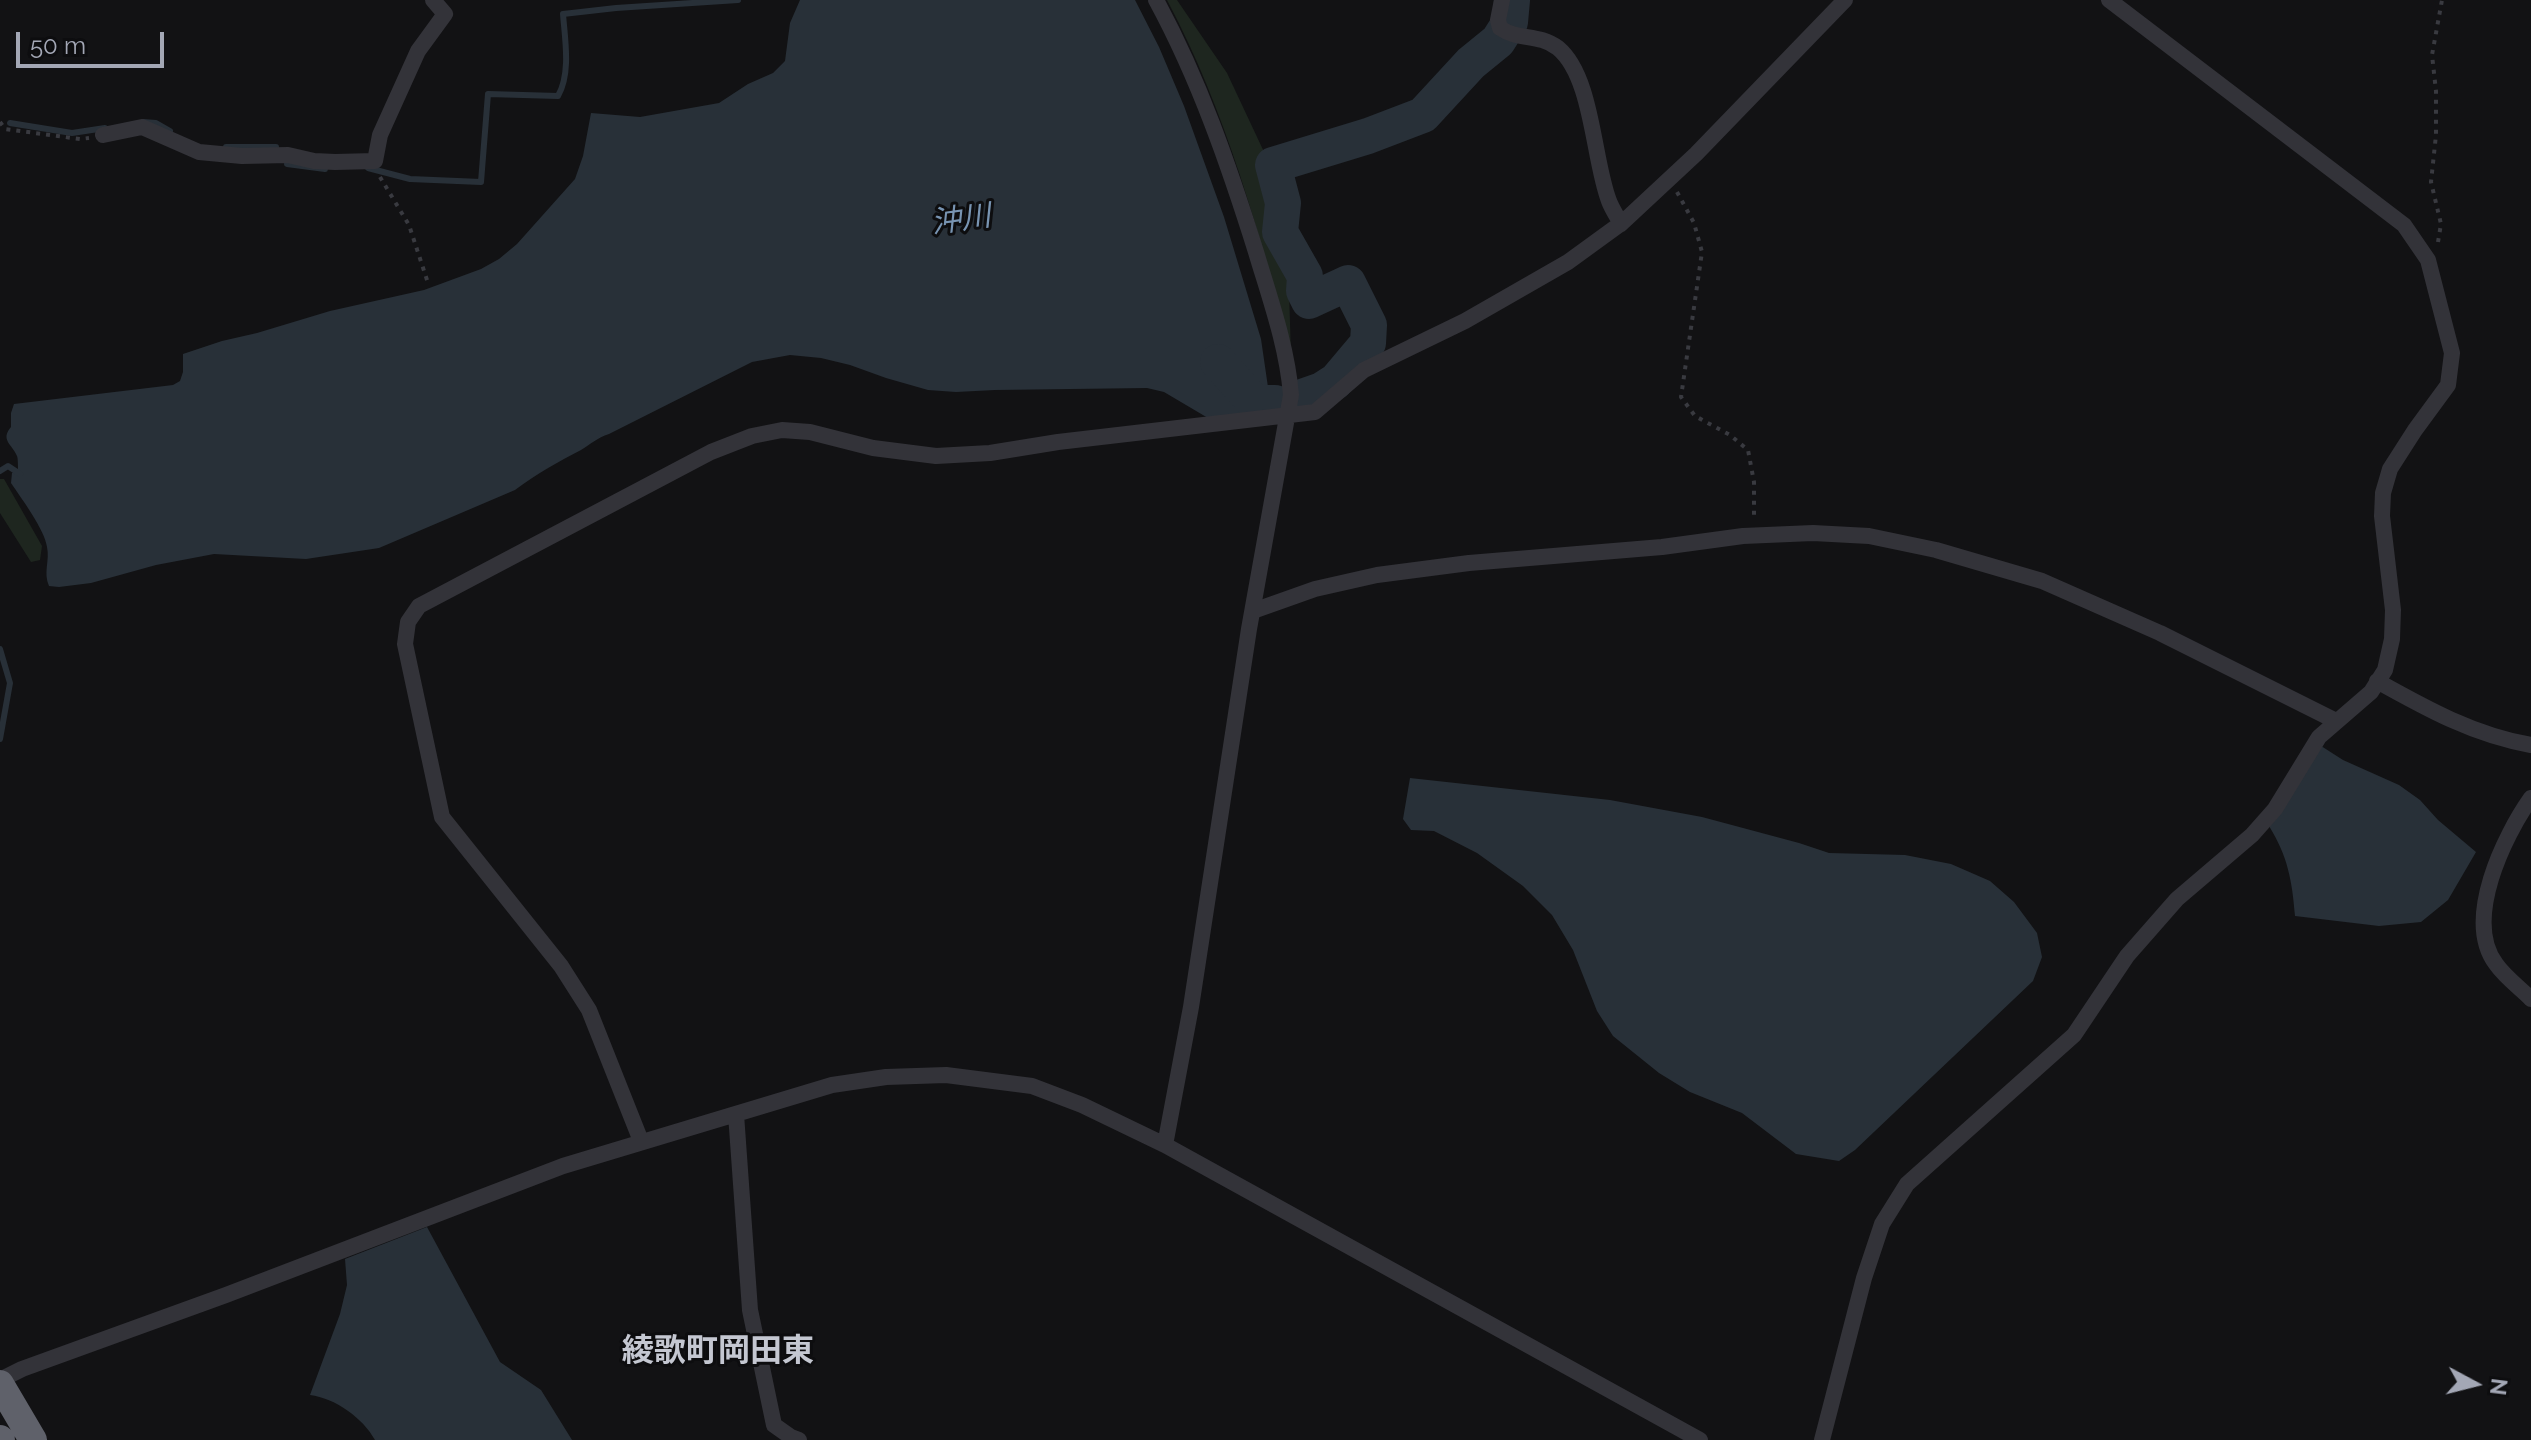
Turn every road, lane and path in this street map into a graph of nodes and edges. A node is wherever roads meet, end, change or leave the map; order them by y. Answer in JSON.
{"nodes":[{"id":1,"x":433,"y":0,"type":"edge"},
{"id":2,"x":1156,"y":0,"type":"edge"},
{"id":3,"x":1502,"y":0,"type":"edge"},
{"id":4,"x":1845,"y":0,"type":"edge"},
{"id":5,"x":2109,"y":0,"type":"edge"},
{"id":6,"x":2442,"y":0,"type":"edge"},
{"id":7,"x":0,"y":122,"type":"edge"},
{"id":8,"x":103,"y":135,"type":"joint"},
{"id":9,"x":379,"y":172,"type":"dead end"},
{"id":10,"x":1670,"y":179,"type":"junction"},
{"id":11,"x":1621,"y":224,"type":"junction"},
{"id":12,"x":2428,"y":260,"type":"junction"},
{"id":13,"x":428,"y":283,"type":"dead end"},
{"id":14,"x":1288,"y":416,"type":"junction"},
{"id":15,"x":1754,"y":536,"type":"junction"},
{"id":16,"x":1253,"y":611,"type":"junction"},
{"id":17,"x":2377,"y":681,"type":"junction"},
{"id":18,"x":2336,"y":721,"type":"junction"},
{"id":19,"x":2531,"y":745,"type":"edge"},
{"id":20,"x":2531,"y":798,"type":"edge"},
{"id":21,"x":2531,"y":999,"type":"edge"},
{"id":22,"x":736,"y":1114,"type":"junction"},
{"id":23,"x":641,"y":1141,"type":"junction"},
{"id":24,"x":1165,"y":1145,"type":"junction"},
{"id":25,"x":0,"y":1382,"type":"edge"},
{"id":26,"x":793,"y":1439,"type":"edge"},
{"id":27,"x":33,"y":1440,"type":"edge"},
{"id":28,"x":1700,"y":1440,"type":"edge"},
{"id":29,"x":1822,"y":1440,"type":"edge"}],
"edges":[{"from":1,"to":8,"type":"street"},
{"from":2,"to":14,"type":"street"},
{"from":3,"to":11,"type":"street"},
{"from":4,"to":10,"type":"street"},
{"from":5,"to":12,"type":"street"},
{"from":6,"to":12,"type":"path"},
{"from":7,"to":8,"type":"path"},
{"from":9,"to":13,"type":"path"},
{"from":10,"to":11,"type":"street"},
{"from":10,"to":15,"type":"path"},
{"from":11,"to":14,"type":"street"},
{"from":12,"to":17,"type":"street"},
{"from":14,"to":16,"type":"street"},
{"from":14,"to":23,"type":"street"},
{"from":15,"to":16,"type":"street"},
{"from":15,"to":18,"type":"street"},
{"from":16,"to":24,"type":"street"},
{"from":17,"to":18,"type":"street"},
{"from":17,"to":19,"type":"street"},
{"from":18,"to":29,"type":"street"},
{"from":20,"to":21,"type":"street"},
{"from":22,"to":23,"type":"street"},
{"from":22,"to":24,"type":"street"},
{"from":22,"to":26,"type":"street"},
{"from":23,"to":25,"type":"street"},
{"from":24,"to":28,"type":"street"},
{"from":25,"to":27,"type":"highway"}]}
